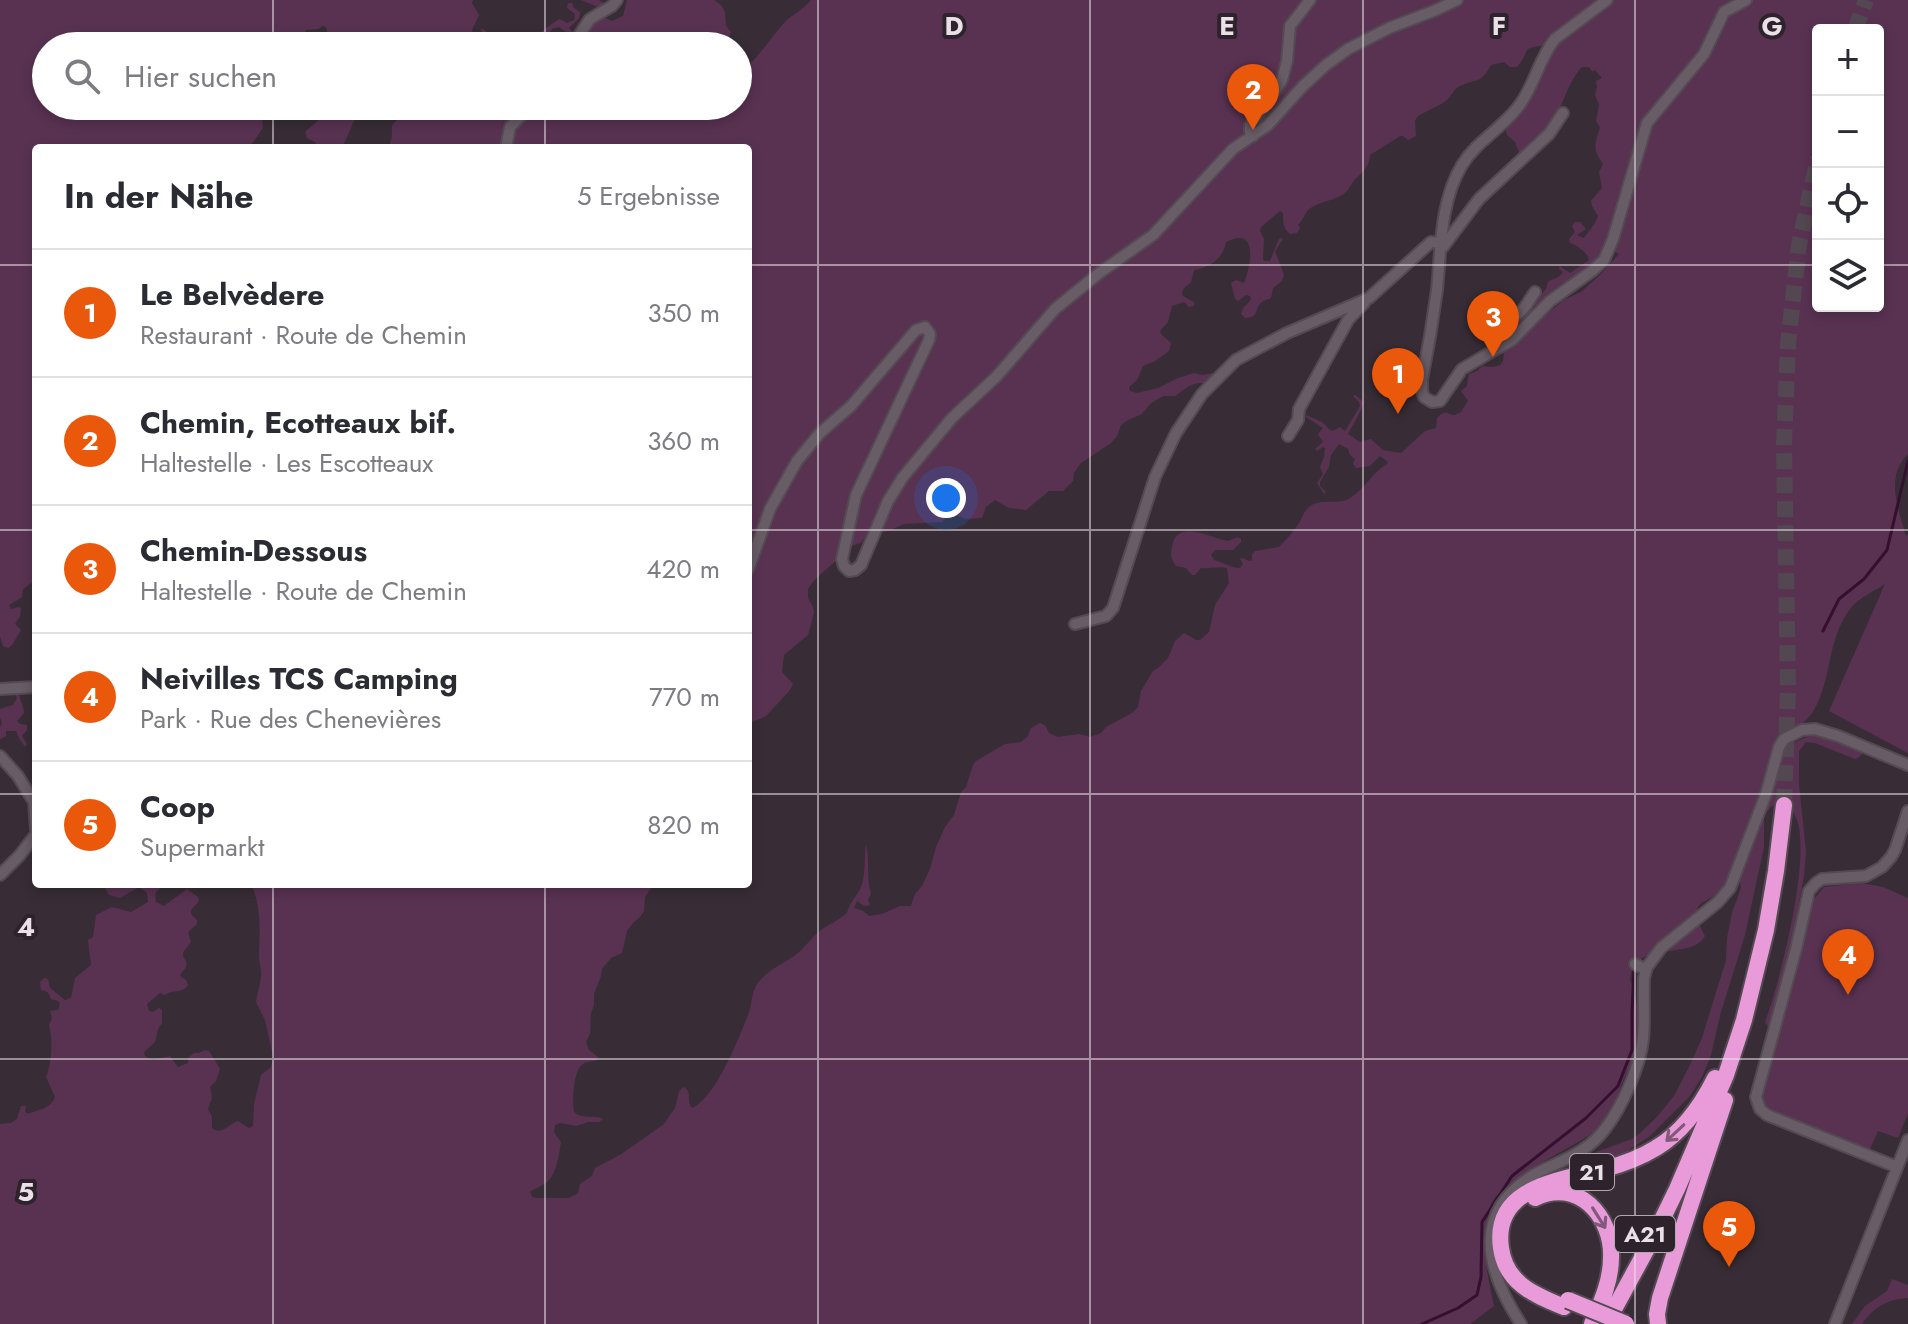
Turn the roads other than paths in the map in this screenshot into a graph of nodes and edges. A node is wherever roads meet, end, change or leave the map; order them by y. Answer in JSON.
{"nodes":[{"id":1,"x":617,"y":0,"type":"edge"},
{"id":2,"x":1310,"y":0,"type":"edge"},
{"id":3,"x":1457,"y":0,"type":"edge"},
{"id":4,"x":1607,"y":0,"type":"edge"},
{"id":5,"x":1746,"y":0,"type":"edge"},
{"id":6,"x":581,"y":32,"type":"edge"},
{"id":7,"x":1563,"y":113,"type":"dead end"},
{"id":8,"x":517,"y":120,"type":"edge"},
{"id":9,"x":1253,"y":136,"type":"junction"},
{"id":10,"x":507,"y":144,"type":"edge"},
{"id":11,"x":1441,"y":245,"type":"junction"},
{"id":12,"x":1535,"y":292,"type":"dead end"},
{"id":13,"x":1369,"y":298,"type":"junction"},
{"id":14,"x":1499,"y":347,"type":"junction"},
{"id":15,"x":1288,"y":436,"type":"dead end"},
{"id":16,"x":752,"y":559,"type":"edge"},
{"id":17,"x":1075,"y":624,"type":"dead end"},
{"id":18,"x":32,"y":687,"type":"edge"},
{"id":19,"x":0,"y":689,"type":"edge"},
{"id":20,"x":0,"y":756,"type":"edge"},
{"id":21,"x":1908,"y":765,"type":"edge"},
{"id":22,"x":32,"y":798,"type":"edge"},
{"id":23,"x":1784,"y":805,"type":"tunnel mouth"},
{"id":24,"x":1908,"y":811,"type":"edge"},
{"id":25,"x":32,"y":838,"type":"edge"},
{"id":26,"x":0,"y":875,"type":"edge"},
{"id":27,"x":1635,"y":964,"type":"dead end"},
{"id":28,"x":1646,"y":970,"type":"junction"},
{"id":29,"x":1744,"y":1020,"type":"junction"},
{"id":30,"x":1908,"y":1140,"type":"edge"},
{"id":31,"x":1696,"y":1143,"type":"junction"},
{"id":32,"x":1897,"y":1167,"type":"junction"},
{"id":33,"x":1566,"y":1304,"type":"junction"},
{"id":34,"x":1521,"y":1324,"type":"edge"},
{"id":35,"x":1593,"y":1324,"type":"edge"},
{"id":36,"x":1604,"y":1324,"type":"edge"},
{"id":37,"x":1626,"y":1324,"type":"edge"},
{"id":38,"x":1658,"y":1324,"type":"edge"},
{"id":39,"x":1835,"y":1324,"type":"edge"}],
"edges":[{"from":1,"to":6,"type":"street"},
{"from":2,"to":9,"type":"street"},
{"from":3,"to":9,"type":"street"},
{"from":4,"to":11,"type":"street"},
{"from":5,"to":14,"type":"street"},
{"from":7,"to":11,"type":"street"},
{"from":8,"to":10,"type":"street"},
{"from":9,"to":16,"type":"street"},
{"from":11,"to":13,"type":"street"},
{"from":11,"to":14,"type":"street"},
{"from":12,"to":14,"type":"street"},
{"from":13,"to":15,"type":"street"},
{"from":13,"to":17,"type":"street"},
{"from":18,"to":19,"type":"street"},
{"from":20,"to":22,"type":"street"},
{"from":21,"to":28,"type":"street"},
{"from":23,"to":29,"type":"highway","number":"A21"},
{"from":24,"to":32,"type":"street"},
{"from":25,"to":26,"type":"street"},
{"from":27,"to":28,"type":"street"},
{"from":28,"to":34,"type":"street"},
{"from":29,"to":31,"type":"highway","number":"A21"},
{"from":29,"to":33,"type":"highway","number":"21","one_way":true},
{"from":29,"to":38,"type":"highway"},
{"from":30,"to":32,"type":"street"},
{"from":31,"to":35,"type":"highway","number":"A21"},
{"from":31,"to":36,"type":"highway","number":"A21"},
{"from":32,"to":39,"type":"street"},
{"from":33,"to":35,"type":"highway","one_way":true},
{"from":33,"to":36,"type":"highway","number":"21"},
{"from":33,"to":37,"type":"highway","bridge":true}]}
